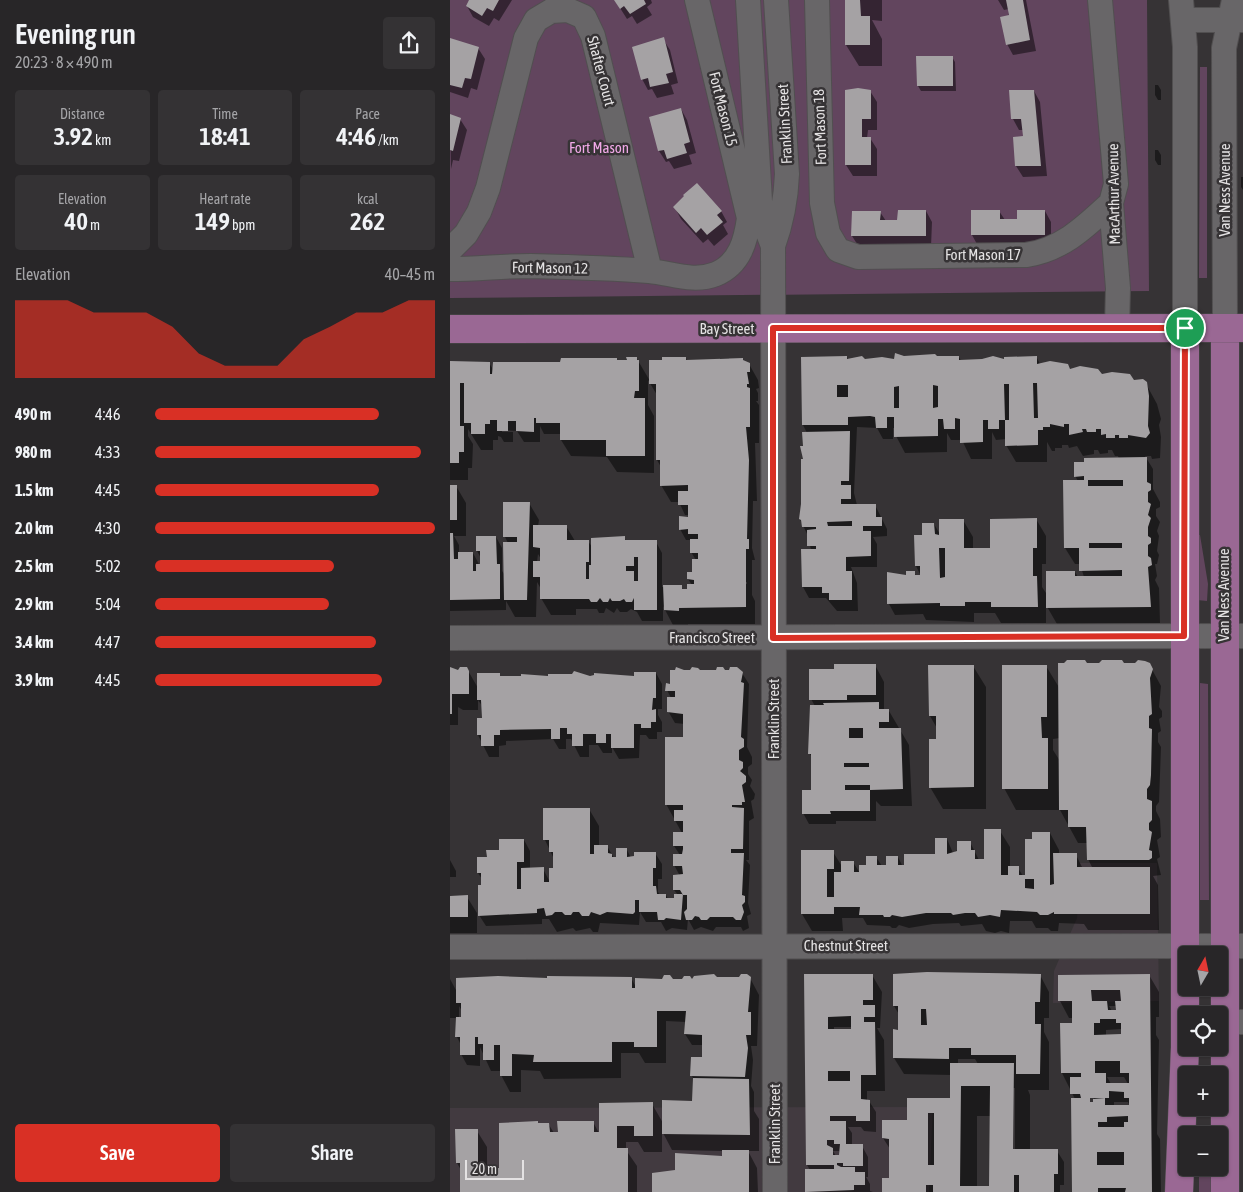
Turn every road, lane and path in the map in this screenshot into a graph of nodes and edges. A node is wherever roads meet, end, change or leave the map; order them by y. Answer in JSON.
{"nodes":[{"id":1,"x":697,"y":0,"type":"edge"},
{"id":2,"x":748,"y":0,"type":"edge"},
{"id":3,"x":776,"y":0,"type":"edge"},
{"id":4,"x":817,"y":0,"type":"edge"},
{"id":5,"x":1100,"y":0,"type":"edge"},
{"id":6,"x":1182,"y":10,"type":"edge"},
{"id":7,"x":1236,"y":13,"type":"edge"},
{"id":8,"x":1111,"y":202,"type":"junction"},
{"id":9,"x":749,"y":218,"type":"joint"},
{"id":10,"x":772,"y":246,"type":"junction"},
{"id":11,"x":450,"y":250,"type":"edge"},
{"id":12,"x":838,"y":250,"type":"joint"},
{"id":13,"x":450,"y":269,"type":"edge"},
{"id":14,"x":650,"y":271,"type":"junction"},
{"id":15,"x":773,"y":328,"type":"junction"},
{"id":16,"x":1118,"y":328,"type":"junction"},
{"id":17,"x":1185,"y":328,"type":"junction"},
{"id":18,"x":1234,"y":328,"type":"edge"},
{"id":19,"x":450,"y":329,"type":"edge"},
{"id":20,"x":1184,"y":636,"type":"junction"},
{"id":21,"x":1234,"y":636,"type":"edge"},
{"id":22,"x":450,"y":638,"type":"edge"},
{"id":23,"x":773,"y":638,"type":"junction"},
{"id":24,"x":774,"y":946,"type":"junction"},
{"id":25,"x":1178,"y":946,"type":"edge"},
{"id":26,"x":1184,"y":946,"type":"edge"},
{"id":27,"x":1234,"y":946,"type":"edge"},
{"id":28,"x":450,"y":947,"type":"edge"},
{"id":29,"x":1184,"y":996,"type":"edge"},
{"id":30,"x":1234,"y":1022,"type":"edge"},
{"id":31,"x":775,"y":1192,"type":"edge"},
{"id":32,"x":1180,"y":1192,"type":"edge"},
{"id":33,"x":1225,"y":1192,"type":"edge"}],
"edges":[{"from":1,"to":9,"type":"street","name":"Fort Mason 15"},
{"from":2,"to":10,"type":"street","name":"Franklin Street"},
{"from":3,"to":10,"type":"street","name":"Franklin Street"},
{"from":4,"to":12,"type":"street","name":"Fort Mason 18"},
{"from":5,"to":8,"type":"street","name":"MacArthur Avenue"},
{"from":6,"to":7,"type":"street"},
{"from":6,"to":17,"type":"street"},
{"from":7,"to":18,"type":"street","name":"Van Ness Avenue"},
{"from":8,"to":12,"type":"street","name":"Fort Mason 17"},
{"from":8,"to":16,"type":"street","name":"MacArthur Avenue"},
{"from":9,"to":14,"type":"street","name":"Fort Mason 12"},
{"from":10,"to":15,"type":"street","name":"Franklin Street"},
{"from":11,"to":14,"type":"street","name":"Shafter Court"},
{"from":13,"to":14,"type":"street","name":"Fort Mason 12"},
{"from":15,"to":16,"type":"main road","name":"Bay Street"},
{"from":15,"to":19,"type":"main road","name":"Bay Street"},
{"from":15,"to":23,"type":"street","name":"Franklin Street"},
{"from":16,"to":17,"type":"main road","name":"Bay Street"},
{"from":17,"to":18,"type":"main road","name":"Bay Street"},
{"from":17,"to":20,"type":"main road"},
{"from":18,"to":21,"type":"main road","name":"Van Ness Avenue"},
{"from":20,"to":21,"type":"street","name":"Francisco Street"},
{"from":20,"to":23,"type":"street","name":"Francisco Street"},
{"from":20,"to":26,"type":"main road"},
{"from":21,"to":27,"type":"main road","name":"Van Ness Avenue"},
{"from":22,"to":23,"type":"street","name":"Francisco Street"},
{"from":23,"to":24,"type":"street","name":"Franklin Street"},
{"from":24,"to":25,"type":"street","name":"Chestnut Street"},
{"from":24,"to":28,"type":"street","name":"Chestnut Street"},
{"from":24,"to":31,"type":"street","name":"Franklin Street"},
{"from":27,"to":30,"type":"main road","name":"Van Ness Avenue"},
{"from":29,"to":32,"type":"main road"},
{"from":30,"to":33,"type":"main road","name":"Van Ness Avenue"}]}
